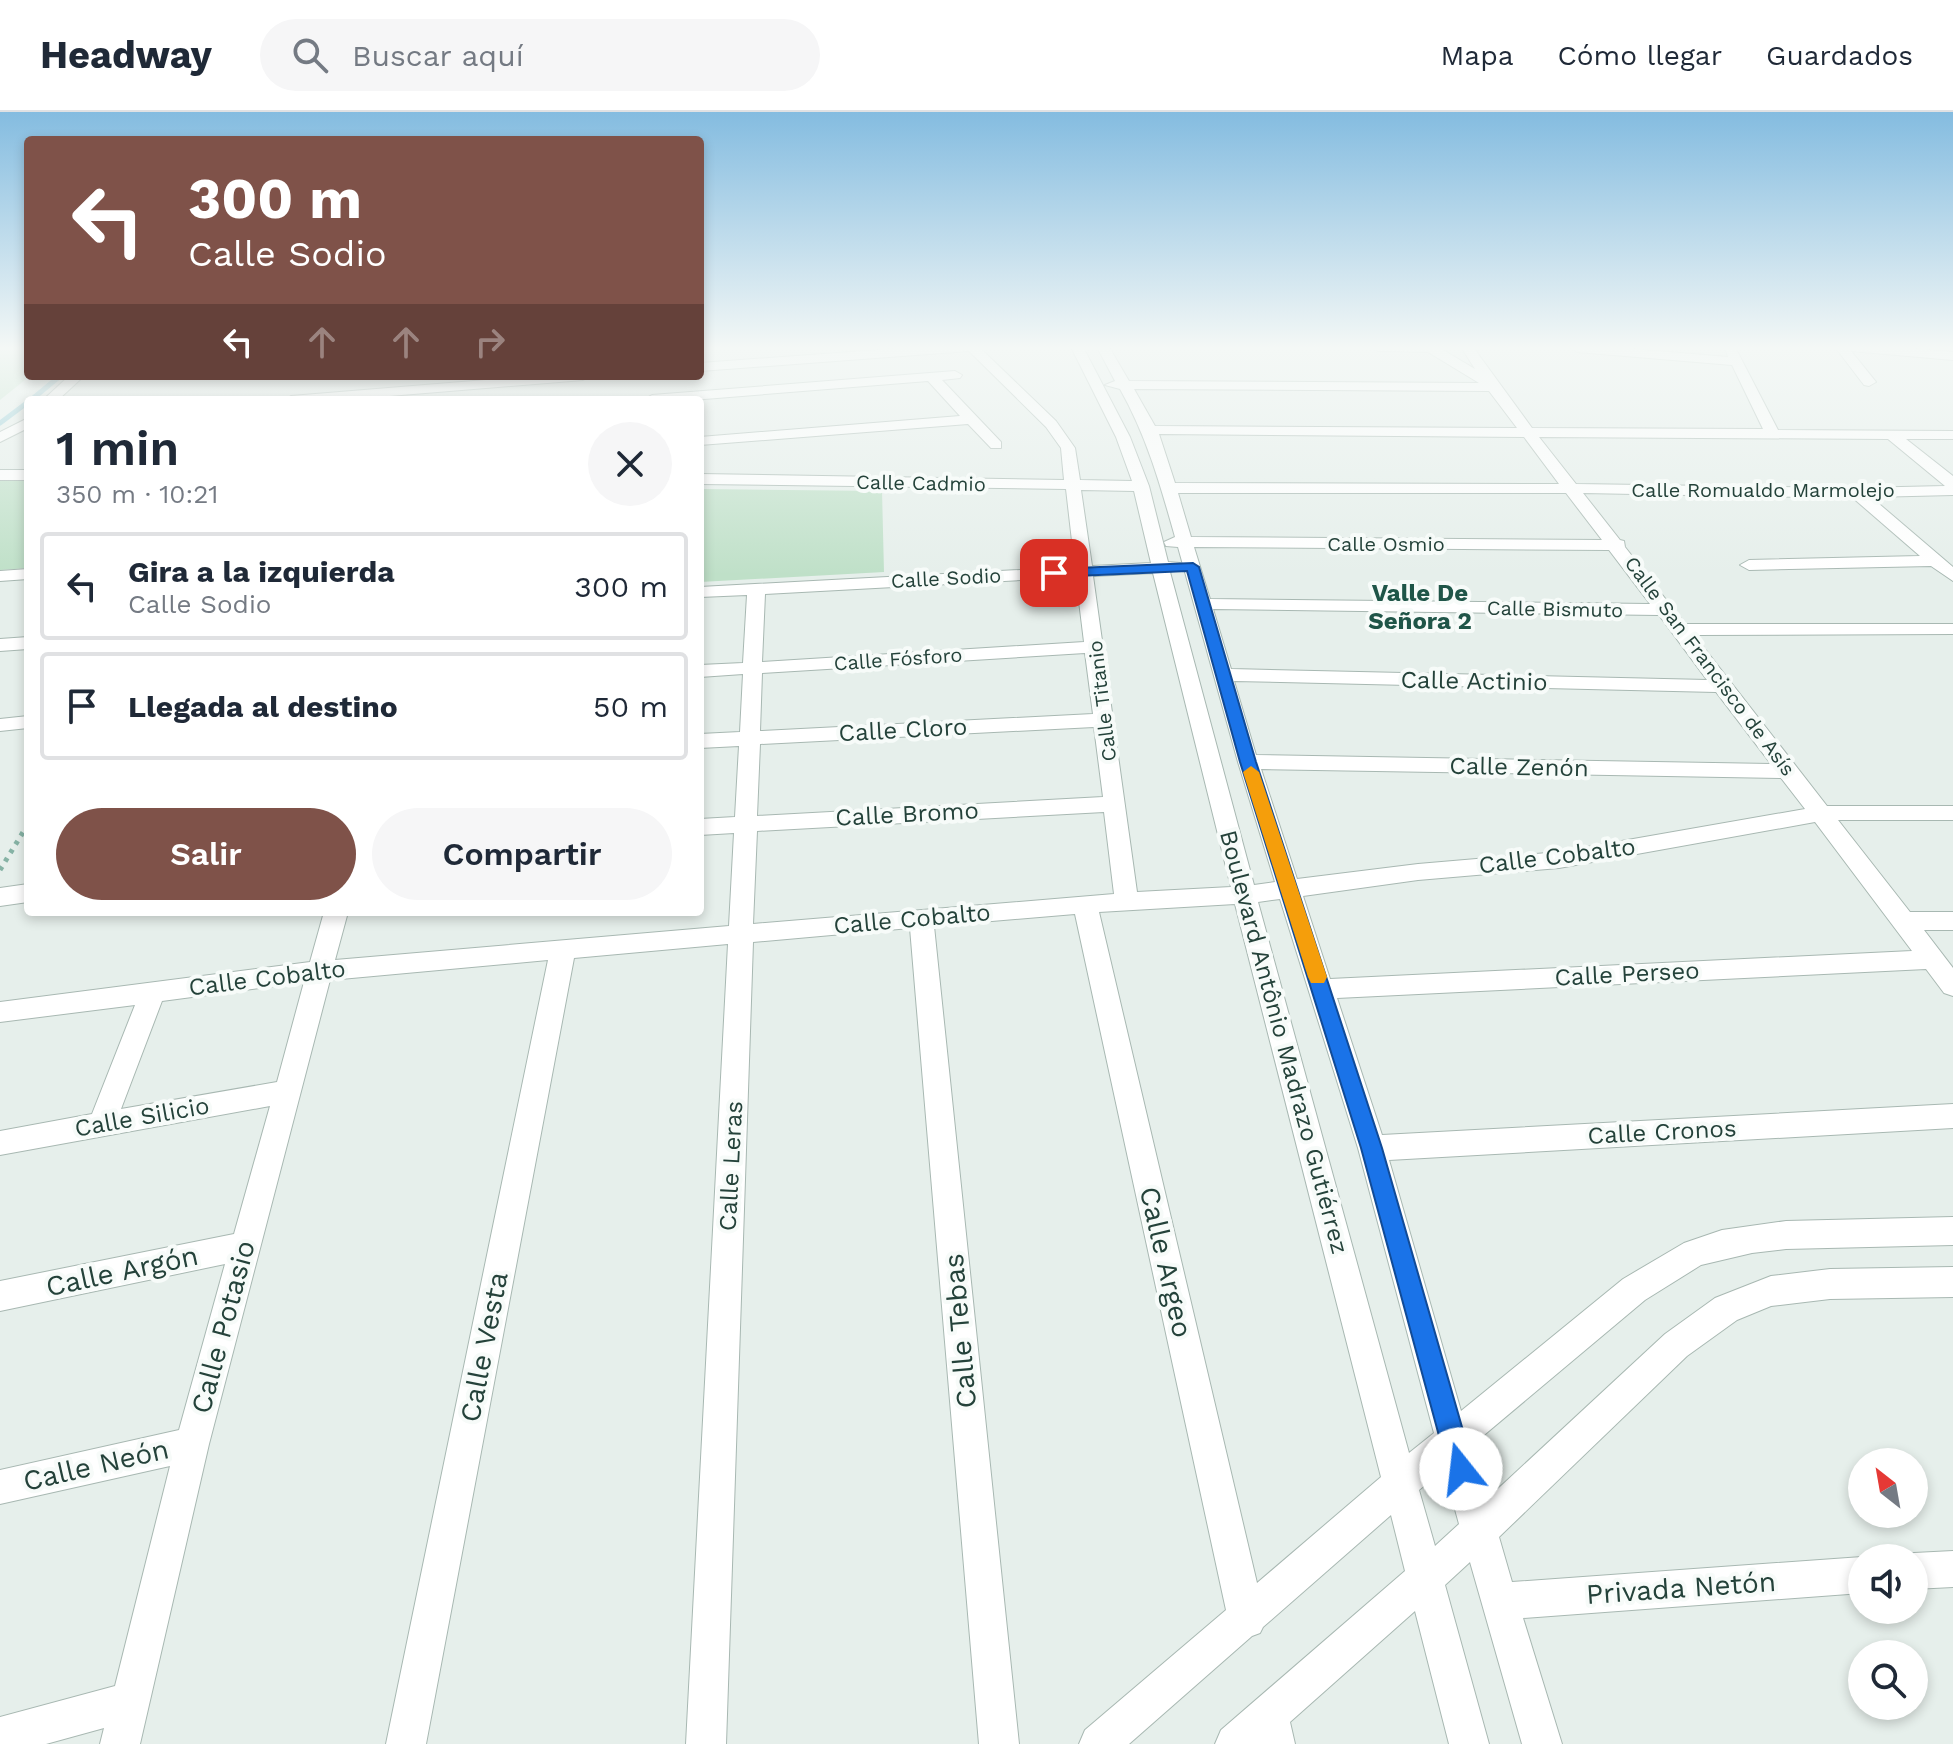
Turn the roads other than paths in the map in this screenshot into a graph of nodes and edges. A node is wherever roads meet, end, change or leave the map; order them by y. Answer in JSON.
{"nodes":[{"id":1,"x":921,"y":423,"type":"edge"},
{"id":2,"x":977,"y":423,"type":"edge"},
{"id":3,"x":1048,"y":423,"type":"edge"},
{"id":4,"x":1116,"y":423,"type":"edge"},
{"id":5,"x":1146,"y":423,"type":"edge"},
{"id":6,"x":1521,"y":423,"type":"edge"},
{"id":7,"x":1768,"y":423,"type":"edge"},
{"id":8,"x":24,"y":424,"type":"edge"},
{"id":9,"x":1150,"y":430,"type":"junction"},
{"id":10,"x":1528,"y":432,"type":"junction"},
{"id":11,"x":1773,"y":434,"type":"junction"},
{"id":12,"x":1891,"y":434,"type":"junction"},
{"id":13,"x":1953,"y":435,"type":"edge"},
{"id":14,"x":0,"y":438,"type":"edge"},
{"id":15,"x":704,"y":441,"type":"edge"},
{"id":16,"x":996,"y":445,"type":"dead end"},
{"id":17,"x":0,"y":475,"type":"edge"},
{"id":18,"x":24,"y":475,"type":"edge"},
{"id":19,"x":704,"y":479,"type":"edge"},
{"id":20,"x":1953,"y":484,"type":"edge"},
{"id":21,"x":1075,"y":486,"type":"junction"},
{"id":22,"x":1141,"y":486,"type":"junction"},
{"id":23,"x":1169,"y":488,"type":"junction"},
{"id":24,"x":1574,"y":490,"type":"junction"},
{"id":25,"x":1953,"y":490,"type":"edge"},
{"id":26,"x":1857,"y":493,"type":"junction"},
{"id":27,"x":1154,"y":542,"type":"junction"},
{"id":28,"x":1184,"y":543,"type":"junction"},
{"id":29,"x":1618,"y":545,"type":"junction"},
{"id":30,"x":1936,"y":561,"type":"junction"},
{"id":31,"x":1749,"y":565,"type":"dead end"},
{"id":32,"x":1160,"y":567,"type":"junction"},
{"id":33,"x":1193,"y":567,"type":"junction"},
{"id":34,"x":1083,"y":571,"type":"junction"},
{"id":35,"x":24,"y":574,"type":"edge"},
{"id":36,"x":0,"y":576,"type":"edge"},
{"id":37,"x":1953,"y":576,"type":"edge"},
{"id":38,"x":756,"y":589,"type":"junction"},
{"id":39,"x":704,"y":592,"type":"edge"},
{"id":40,"x":1203,"y":604,"type":"junction"},
{"id":41,"x":1667,"y":610,"type":"junction"},
{"id":42,"x":1953,"y":629,"type":"edge"},
{"id":43,"x":1682,"y":630,"type":"junction"},
{"id":44,"x":24,"y":643,"type":"edge"},
{"id":45,"x":0,"y":645,"type":"edge"},
{"id":46,"x":1096,"y":647,"type":"junction"},
{"id":47,"x":753,"y":668,"type":"junction"},
{"id":48,"x":704,"y":671,"type":"edge"},
{"id":49,"x":1223,"y":675,"type":"junction"},
{"id":50,"x":1725,"y":686,"type":"junction"},
{"id":51,"x":1105,"y":720,"type":"junction"},
{"id":52,"x":24,"y":722,"type":"edge"},
{"id":53,"x":0,"y":725,"type":"edge"},
{"id":54,"x":750,"y":738,"type":"junction"},
{"id":55,"x":704,"y":741,"type":"edge"},
{"id":56,"x":1248,"y":762,"type":"junction"},
{"id":57,"x":1789,"y":771,"type":"junction"},
{"id":58,"x":1114,"y":804,"type":"junction"},
{"id":59,"x":1822,"y":813,"type":"junction"},
{"id":60,"x":1953,"y":813,"type":"edge"},
{"id":61,"x":747,"y":823,"type":"junction"},
{"id":62,"x":704,"y":827,"type":"edge"},
{"id":63,"x":1287,"y":888,"type":"junction"},
{"id":64,"x":24,"y":894,"type":"edge"},
{"id":65,"x":1244,"y":895,"type":"junction"},
{"id":66,"x":0,"y":897,"type":"edge"},
{"id":67,"x":1127,"y":903,"type":"junction"},
{"id":68,"x":1085,"y":904,"type":"junction"},
{"id":69,"x":335,"y":916,"type":"edge"},
{"id":70,"x":921,"y":918,"type":"junction"},
{"id":71,"x":1905,"y":921,"type":"junction"},
{"id":72,"x":1953,"y":921,"type":"edge"},
{"id":73,"x":742,"y":935,"type":"junction"},
{"id":74,"x":563,"y":949,"type":"junction"},
{"id":75,"x":1933,"y":959,"type":"junction"},
{"id":76,"x":318,"y":971,"type":"junction"},
{"id":77,"x":1953,"y":986,"type":"edge"},
{"id":78,"x":1322,"y":989,"type":"junction"},
{"id":79,"x":153,"y":991,"type":"junction"},
{"id":80,"x":0,"y":1012,"type":"edge"},
{"id":81,"x":285,"y":1092,"type":"junction"},
{"id":82,"x":1953,"y":1116,"type":"edge"},
{"id":83,"x":102,"y":1124,"type":"junction"},
{"id":84,"x":0,"y":1143,"type":"edge"},
{"id":85,"x":1372,"y":1148,"type":"junction"},
{"id":86,"x":1953,"y":1231,"type":"edge"},
{"id":87,"x":244,"y":1246,"type":"junction"},
{"id":88,"x":1953,"y":1282,"type":"edge"},
{"id":89,"x":0,"y":1296,"type":"edge"},
{"id":90,"x":1452,"y":1439,"type":"junction"},
{"id":91,"x":192,"y":1444,"type":"junction"},
{"id":92,"x":1401,"y":1484,"type":"junction"},
{"id":93,"x":0,"y":1487,"type":"edge"},
{"id":94,"x":1479,"y":1531,"type":"junction"},
{"id":95,"x":1953,"y":1569,"type":"edge"},
{"id":96,"x":1928,"y":1570,"type":"edge"},
{"id":97,"x":1848,"y":1576,"type":"edge"},
{"id":98,"x":1427,"y":1577,"type":"junction"},
{"id":99,"x":1500,"y":1601,"type":"junction"},
{"id":100,"x":1247,"y":1620,"type":"junction"},
{"id":101,"x":131,"y":1701,"type":"junction"},
{"id":102,"x":1272,"y":1729,"type":"edge"},
{"id":103,"x":0,"y":1737,"type":"edge"},
{"id":104,"x":120,"y":1744,"type":"edge"},
{"id":105,"x":406,"y":1744,"type":"edge"},
{"id":106,"x":706,"y":1744,"type":"edge"},
{"id":107,"x":999,"y":1744,"type":"edge"},
{"id":108,"x":1099,"y":1744,"type":"edge"},
{"id":109,"x":1235,"y":1744,"type":"edge"},
{"id":110,"x":1469,"y":1744,"type":"edge"},
{"id":111,"x":1542,"y":1744,"type":"edge"}],
"edges":[{"from":1,"to":15,"type":"street"},
{"from":2,"to":16,"type":"street"},
{"from":3,"to":21,"type":"street","name":"Calle Titanio"},
{"from":4,"to":22,"type":"street","name":"Boulevard Antônio Madrazo Gutiérrez"},
{"from":5,"to":9,"type":"street","name":"Boulevard Antônio Madrazo Gutiérrez"},
{"from":6,"to":10,"type":"street","name":"Calle San Francisco de Asís"},
{"from":7,"to":11,"type":"street"},
{"from":8,"to":14,"type":"street"},
{"from":9,"to":10,"type":"street"},
{"from":9,"to":23,"type":"street","name":"Boulevard Antônio Madrazo Gutiérrez"},
{"from":10,"to":11,"type":"street"},
{"from":10,"to":24,"type":"street","name":"Calle San Francisco de Asís"},
{"from":11,"to":12,"type":"street"},
{"from":12,"to":13,"type":"street"},
{"from":12,"to":20,"type":"street"},
{"from":17,"to":18,"type":"street"},
{"from":19,"to":21,"type":"street","name":"Calle Cadmio"},
{"from":21,"to":22,"type":"street","name":"Calle Cadmio"},
{"from":21,"to":34,"type":"street","name":"Calle Titanio"},
{"from":22,"to":27,"type":"street","name":"Boulevard Antônio Madrazo Gutiérrez"},
{"from":23,"to":24,"type":"street"},
{"from":23,"to":28,"type":"street","name":"Boulevard Antônio Madrazo Gutiérrez"},
{"from":24,"to":26,"type":"street","name":"Calle Romualdo Marmolejo"},
{"from":24,"to":29,"type":"street","name":"Calle San Francisco de Asís"},
{"from":25,"to":26,"type":"street","name":"Calle Romualdo Marmolejo"},
{"from":26,"to":30,"type":"street"},
{"from":27,"to":28,"type":"street","name":"Calle Osmio"},
{"from":27,"to":32,"type":"street","name":"Boulevard Antônio Madrazo Gutiérrez"},
{"from":28,"to":29,"type":"street","name":"Calle Osmio"},
{"from":28,"to":33,"type":"street","name":"Boulevard Antônio Madrazo Gutiérrez"},
{"from":29,"to":41,"type":"street","name":"Calle San Francisco de Asís"},
{"from":30,"to":31,"type":"street"},
{"from":30,"to":37,"type":"street"},
{"from":32,"to":33,"type":"street","name":"Calle Sodio"},
{"from":32,"to":34,"type":"street","name":"Calle Sodio"},
{"from":32,"to":65,"type":"street","name":"Boulevard Antônio Madrazo Gutiérrez"},
{"from":33,"to":40,"type":"street","name":"Boulevard Antônio Madrazo Gutiérrez"},
{"from":34,"to":38,"type":"street","name":"Calle Sodio"},
{"from":34,"to":46,"type":"street","name":"Calle Titanio"},
{"from":35,"to":36,"type":"street"},
{"from":38,"to":39,"type":"street","name":"Calle Sodio"},
{"from":38,"to":47,"type":"street","name":"Calle Leras"},
{"from":40,"to":41,"type":"street","name":"Calle Bismuto"},
{"from":40,"to":49,"type":"street","name":"Boulevard Antônio Madrazo Gutiérrez"},
{"from":41,"to":43,"type":"street","name":"Calle San Francisco de Asís"},
{"from":42,"to":43,"type":"street"},
{"from":43,"to":50,"type":"street","name":"Calle San Francisco de Asís"},
{"from":44,"to":45,"type":"street"},
{"from":46,"to":47,"type":"street","name":"Calle Fósforo"},
{"from":46,"to":51,"type":"street","name":"Calle Titanio"},
{"from":47,"to":48,"type":"street","name":"Calle Fósforo"},
{"from":47,"to":54,"type":"street","name":"Calle Leras"},
{"from":49,"to":50,"type":"street","name":"Calle Actinio"},
{"from":49,"to":56,"type":"street","name":"Boulevard Antônio Madrazo Gutiérrez"},
{"from":50,"to":57,"type":"street","name":"Calle San Francisco de Asís"},
{"from":51,"to":54,"type":"street","name":"Calle Cloro"},
{"from":51,"to":58,"type":"street","name":"Calle Titanio"},
{"from":52,"to":53,"type":"street"},
{"from":54,"to":55,"type":"street","name":"Calle Cloro"},
{"from":54,"to":61,"type":"street","name":"Calle Leras"},
{"from":56,"to":57,"type":"street","name":"Calle Zenón"},
{"from":56,"to":63,"type":"street","name":"Boulevard Antônio Madrazo Gutiérrez"},
{"from":57,"to":59,"type":"street","name":"Calle San Francisco de Asís"},
{"from":58,"to":61,"type":"street","name":"Calle Bromo"},
{"from":58,"to":67,"type":"street","name":"Calle Titanio"},
{"from":59,"to":60,"type":"street","name":"Calle Cobalto"},
{"from":59,"to":63,"type":"street","name":"Calle Cobalto"},
{"from":59,"to":71,"type":"street","name":"Calle San Francisco de Asís"},
{"from":61,"to":62,"type":"street","name":"Calle Bromo"},
{"from":61,"to":73,"type":"street","name":"Calle Leras"},
{"from":63,"to":65,"type":"street","name":"Calle Cobalto"},
{"from":63,"to":78,"type":"street","name":"Boulevard Antônio Madrazo Gutiérrez"},
{"from":64,"to":66,"type":"street"},
{"from":65,"to":67,"type":"street","name":"Calle Cobalto"},
{"from":65,"to":92,"type":"street","name":"Boulevard Antônio Madrazo Gutiérrez"},
{"from":67,"to":68,"type":"street","name":"Calle Cobalto"},
{"from":68,"to":70,"type":"street","name":"Calle Cobalto"},
{"from":68,"to":100,"type":"street","name":"Calle Argeo"},
{"from":69,"to":76,"type":"street","name":"Calle Potasio"},
{"from":70,"to":73,"type":"street","name":"Calle Cobalto"},
{"from":70,"to":107,"type":"street","name":"Calle Tebas"},
{"from":71,"to":72,"type":"street"},
{"from":71,"to":75,"type":"street","name":"Calle San Francisco de Asís"},
{"from":73,"to":74,"type":"street","name":"Calle Cobalto"},
{"from":73,"to":106,"type":"street","name":"Calle Leras"},
{"from":74,"to":76,"type":"street","name":"Calle Cobalto"},
{"from":74,"to":105,"type":"street","name":"Calle Vesta"},
{"from":75,"to":77,"type":"street","name":"Calle San Francisco de Asís"},
{"from":75,"to":78,"type":"street","name":"Calle Perseo"},
{"from":76,"to":79,"type":"street","name":"Calle Cobalto"},
{"from":76,"to":81,"type":"street","name":"Calle Potasio"},
{"from":78,"to":85,"type":"street","name":"Boulevard Antônio Madrazo Gutiérrez"},
{"from":79,"to":80,"type":"street","name":"Calle Cobalto"},
{"from":79,"to":83,"type":"street"},
{"from":81,"to":83,"type":"street","name":"Calle Silicio"},
{"from":81,"to":87,"type":"street","name":"Calle Potasio"},
{"from":82,"to":85,"type":"street","name":"Calle Cronos"},
{"from":83,"to":84,"type":"street","name":"Calle Silicio"},
{"from":85,"to":90,"type":"street","name":"Boulevard Antônio Madrazo Gutiérrez"},
{"from":86,"to":90,"type":"street"},
{"from":87,"to":89,"type":"street","name":"Calle Argón"},
{"from":87,"to":91,"type":"street","name":"Calle Potasio"},
{"from":88,"to":94,"type":"street"},
{"from":90,"to":92,"type":"street"},
{"from":90,"to":94,"type":"street","name":"Boulevard Antônio Madrazo Gutiérrez"},
{"from":91,"to":93,"type":"street","name":"Calle Neón"},
{"from":91,"to":101,"type":"street","name":"Calle Potasio"},
{"from":92,"to":98,"type":"street","name":"Boulevard Antônio Madrazo Gutiérrez"},
{"from":92,"to":100,"type":"street"},
{"from":94,"to":98,"type":"street"},
{"from":94,"to":99,"type":"street","name":"Boulevard Antônio Madrazo Gutiérrez"},
{"from":95,"to":96,"type":"street"},
{"from":97,"to":99,"type":"street","name":"Privada Netón"},
{"from":98,"to":102,"type":"street"},
{"from":98,"to":110,"type":"street","name":"Boulevard Antônio Madrazo Gutiérrez"},
{"from":99,"to":111,"type":"street","name":"Boulevard Antônio Madrazo Gutiérrez"},
{"from":100,"to":108,"type":"street"},
{"from":101,"to":103,"type":"street"},
{"from":101,"to":104,"type":"street","name":"Calle Potasio"},
{"from":102,"to":109,"type":"street"}]}
